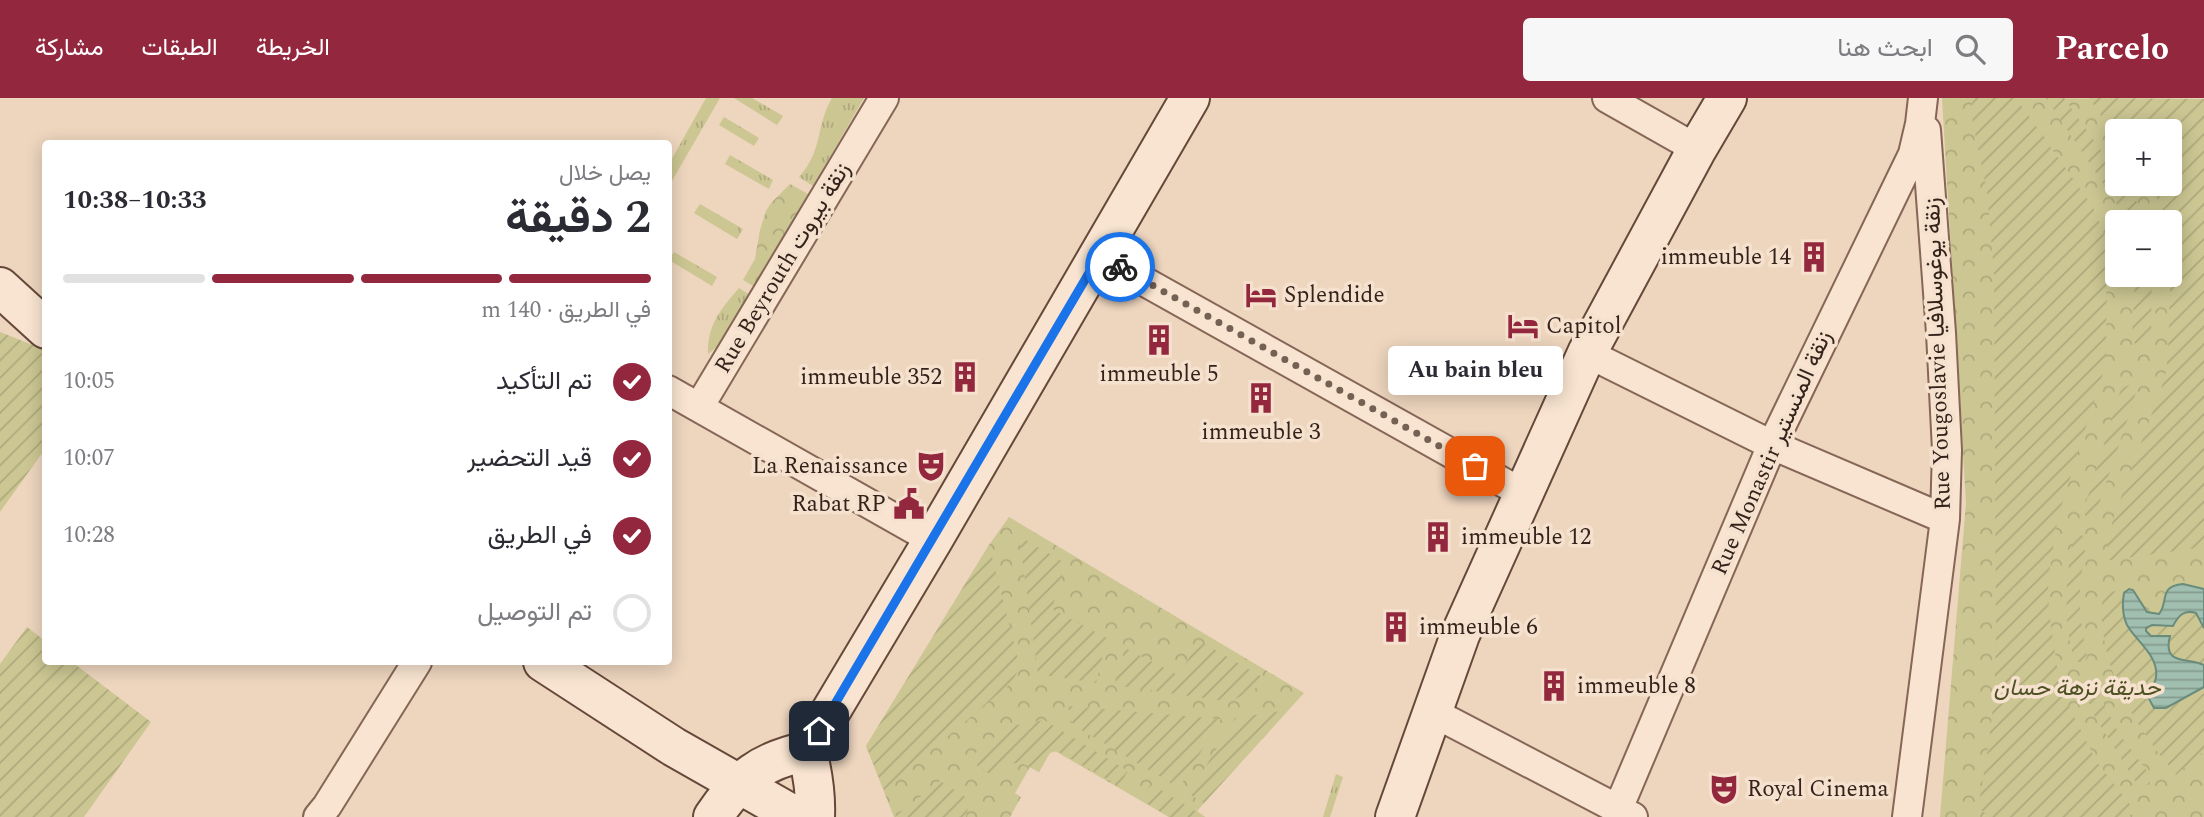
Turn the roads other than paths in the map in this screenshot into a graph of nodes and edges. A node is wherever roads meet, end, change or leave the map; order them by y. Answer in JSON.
{"nodes":[{"id":1,"x":884,"y":98,"type":"edge"},
{"id":2,"x":1190,"y":98,"type":"edge"},
{"id":3,"x":1607,"y":98,"type":"edge"},
{"id":4,"x":1727,"y":98,"type":"edge"},
{"id":5,"x":1923,"y":98,"type":"edge"},
{"id":6,"x":1697,"y":149,"type":"junction"},
{"id":7,"x":1099,"y":256,"type":"junction"},
{"id":8,"x":0,"y":287,"type":"edge"},
{"id":9,"x":0,"y":314,"type":"edge"},
{"id":10,"x":42,"y":325,"type":"edge"},
{"id":11,"x":42,"y":335,"type":"edge"},
{"id":12,"x":1587,"y":353,"type":"junction"},
{"id":13,"x":672,"y":392,"type":"edge"},
{"id":14,"x":699,"y":407,"type":"junction"},
{"id":15,"x":1772,"y":445,"type":"junction"},
{"id":16,"x":1524,"y":494,"type":"junction"},
{"id":17,"x":1945,"y":519,"type":"junction"},
{"id":18,"x":933,"y":540,"type":"junction"},
{"id":19,"x":415,"y":665,"type":"edge"},
{"id":20,"x":547,"y":665,"type":"edge"},
{"id":21,"x":1432,"y":712,"type":"junction"},
{"id":22,"x":807,"y":751,"type":"junction"},
{"id":23,"x":740,"y":783,"type":"junction"},
{"id":24,"x":1610,"y":810,"type":"edge"},
{"id":25,"x":317,"y":817,"type":"edge"},
{"id":26,"x":713,"y":817,"type":"edge"},
{"id":27,"x":797,"y":817,"type":"edge"},
{"id":28,"x":814,"y":817,"type":"edge"},
{"id":29,"x":1395,"y":817,"type":"edge"},
{"id":30,"x":1907,"y":817,"type":"edge"}],
"edges":[{"from":1,"to":14,"type":"street","name":"Rue Beyrouth زنقة بيروت"},
{"from":2,"to":7,"type":"main road"},
{"from":3,"to":6,"type":"street"},
{"from":4,"to":6,"type":"main road"},
{"from":5,"to":15,"type":"street","name":"Rue Monastir زنقة المنستير"},
{"from":5,"to":17,"type":"street","name":"Rue Yougoslavie زنقة يوغوسلافيا"},
{"from":6,"to":12,"type":"main road"},
{"from":7,"to":16,"type":"street"},
{"from":7,"to":18,"type":"main road"},
{"from":8,"to":10,"type":"main road"},
{"from":9,"to":11,"type":"main road"},
{"from":12,"to":15,"type":"street"},
{"from":12,"to":16,"type":"main road"},
{"from":13,"to":14,"type":"street"},
{"from":14,"to":18,"type":"street"},
{"from":15,"to":17,"type":"street"},
{"from":15,"to":24,"type":"street","name":"Rue Monastir زنقة المنستير"},
{"from":16,"to":21,"type":"main road"},
{"from":17,"to":30,"type":"street","name":"Rue Yougoslavie زنقة يوغوسلافيا"},
{"from":18,"to":22,"type":"main road"},
{"from":19,"to":25,"type":"street"},
{"from":20,"to":23,"type":"main road"},
{"from":21,"to":24,"type":"street"},
{"from":21,"to":29,"type":"main road"},
{"from":22,"to":23,"type":"main road"},
{"from":22,"to":28,"type":"main road"},
{"from":23,"to":26,"type":"main road"},
{"from":23,"to":27,"type":"main road"}]}
